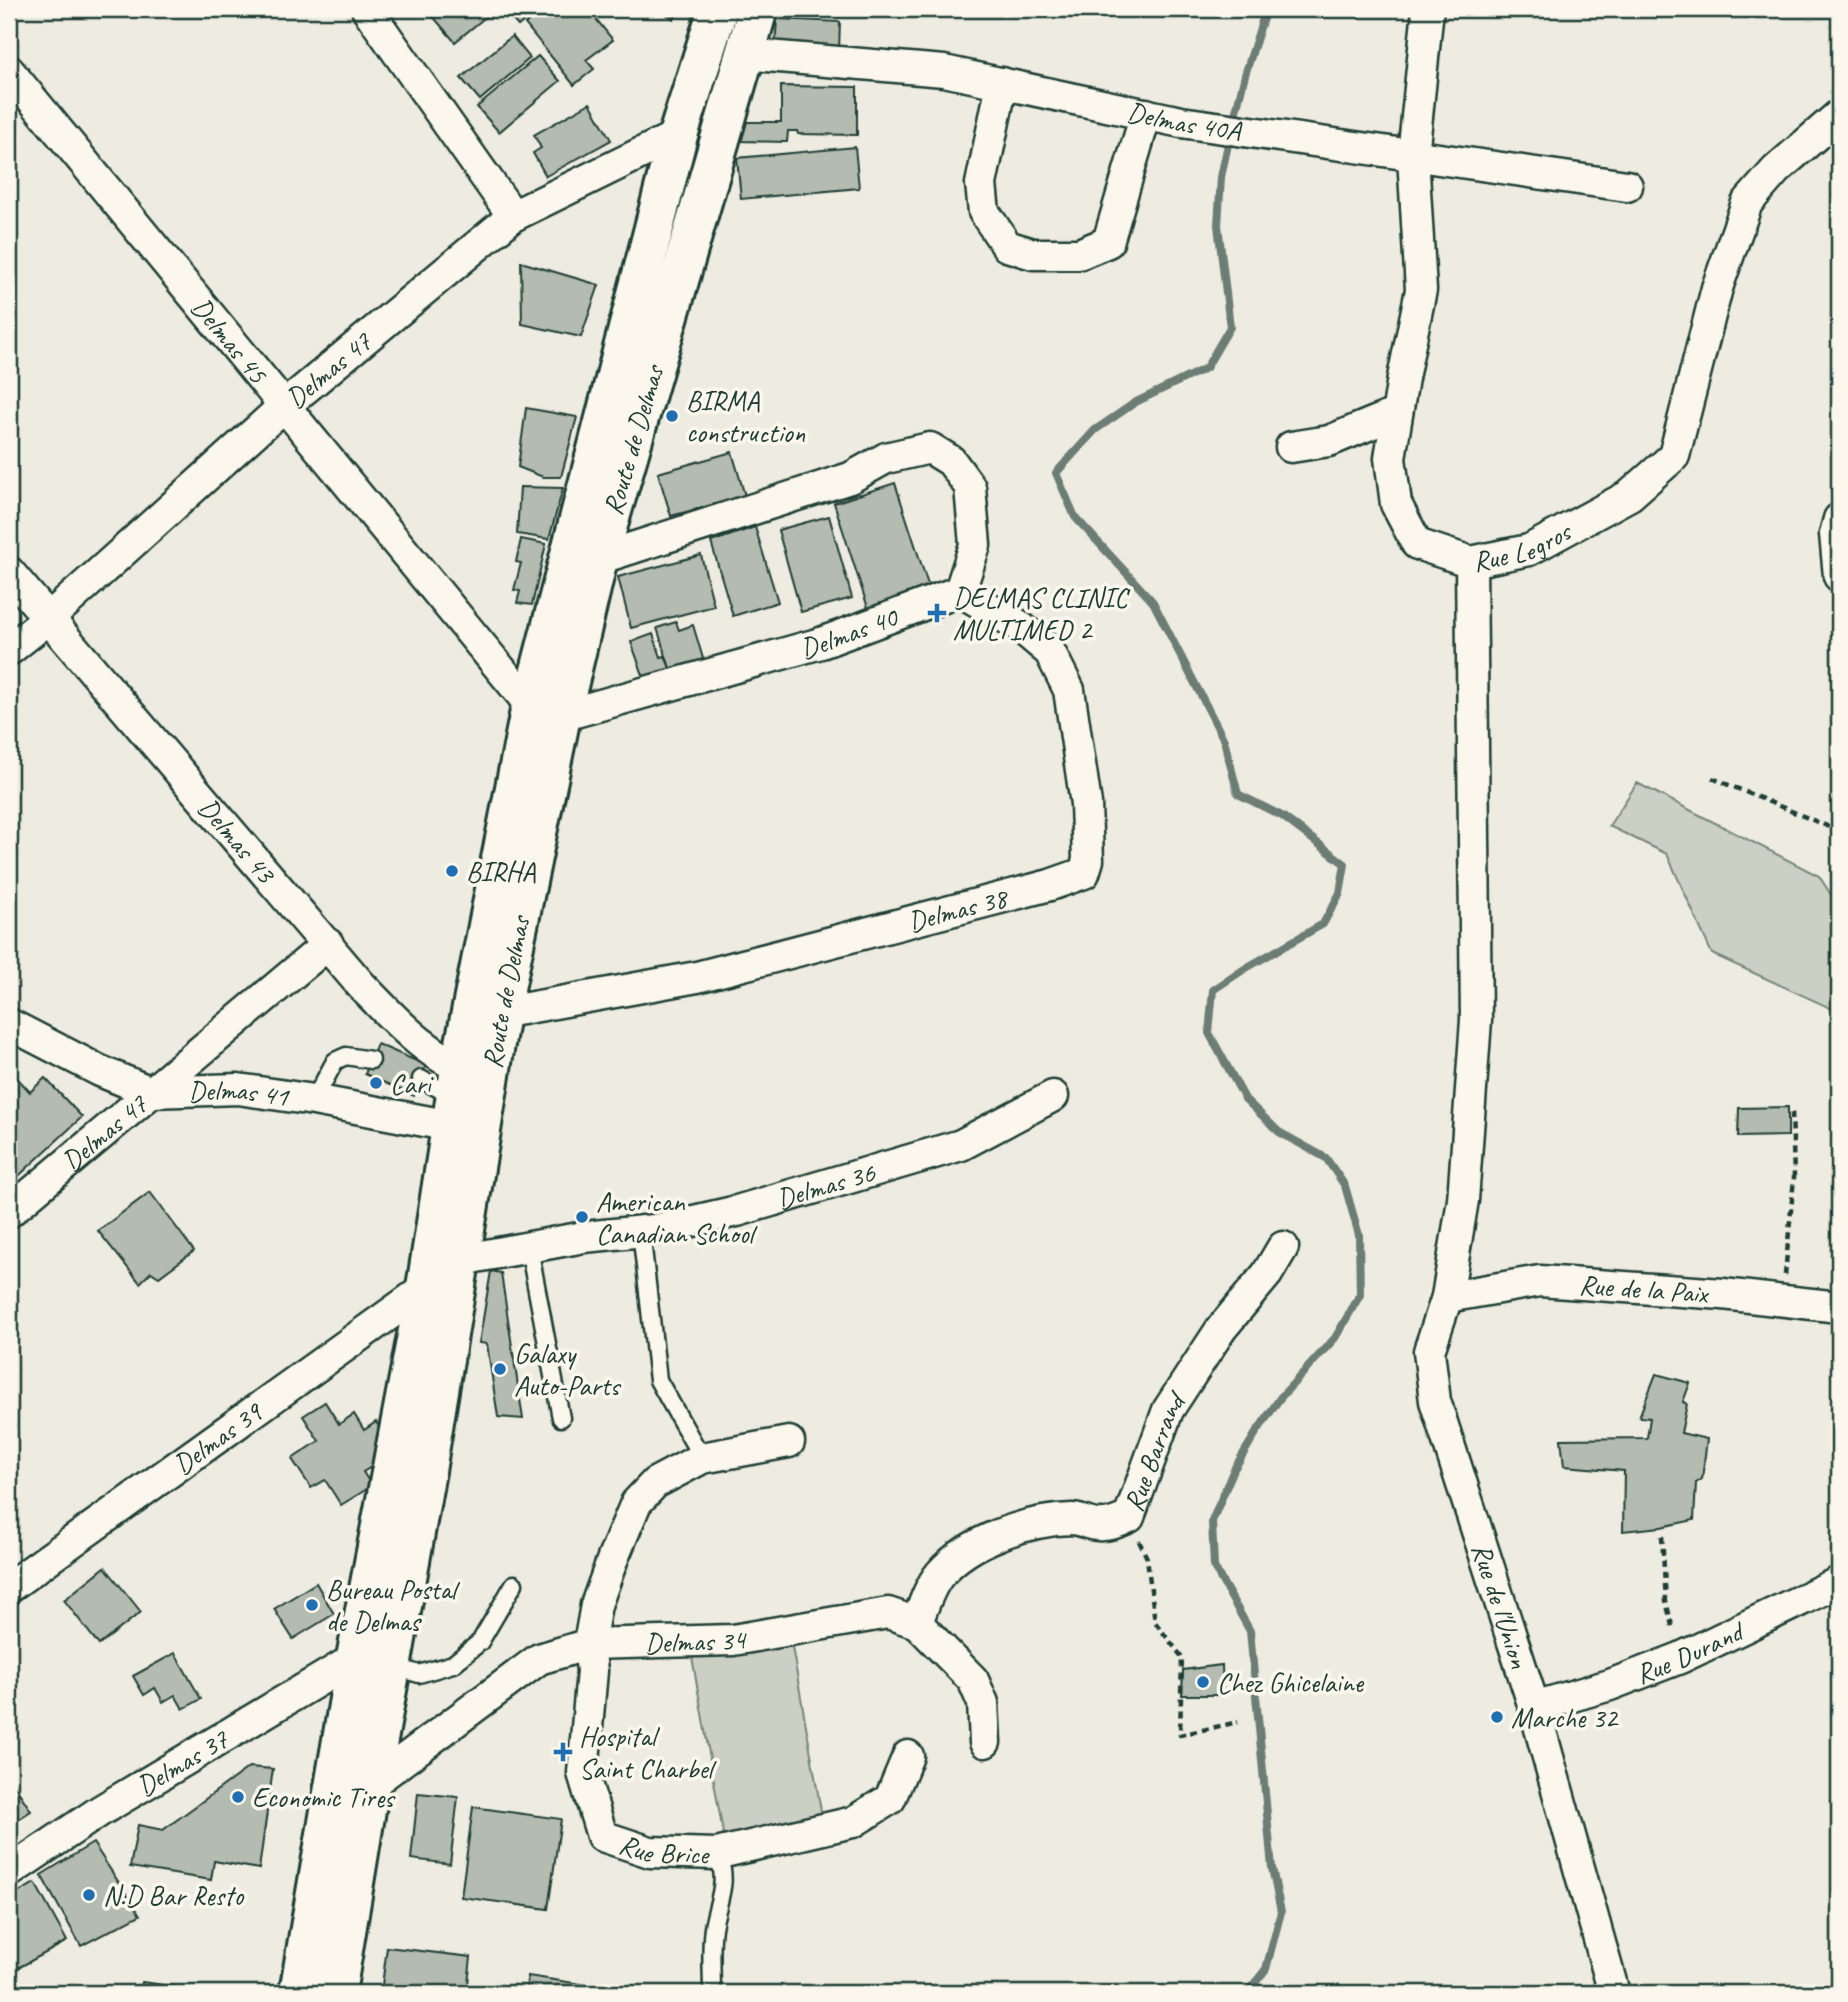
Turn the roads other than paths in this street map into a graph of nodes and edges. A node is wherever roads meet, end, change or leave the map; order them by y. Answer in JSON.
{"nodes":[{"id":1,"x":367,"y":9,"type":"edge"},
{"id":2,"x":718,"y":9,"type":"edge"},
{"id":3,"x":758,"y":9,"type":"edge"},
{"id":4,"x":1428,"y":9,"type":"edge"},
{"id":5,"x":744,"y":54,"type":"junction"},
{"id":6,"x":9,"y":71,"type":"edge"},
{"id":7,"x":1002,"y":83,"type":"junction"},
{"id":8,"x":1146,"y":114,"type":"junction"},
{"id":9,"x":1839,"y":115,"type":"edge"},
{"id":10,"x":678,"y":135,"type":"junction"},
{"id":11,"x":1413,"y":156,"type":"junction"},
{"id":12,"x":1627,"y":186,"type":"dead end"},
{"id":13,"x":513,"y":216,"type":"junction"},
{"id":14,"x":283,"y":408,"type":"junction"},
{"id":15,"x":1397,"y":413,"type":"junction"},
{"id":16,"x":1291,"y":447,"type":"dead end"},
{"id":17,"x":1839,"y":519,"type":"edge"},
{"id":18,"x":598,"y":559,"type":"junction"},
{"id":19,"x":1471,"y":562,"type":"junction"},
{"id":20,"x":9,"y":572,"type":"edge"},
{"id":21,"x":1839,"y":576,"type":"edge"},
{"id":22,"x":960,"y":591,"type":"junction"},
{"id":23,"x":48,"y":619,"type":"junction"},
{"id":24,"x":9,"y":650,"type":"edge"},
{"id":25,"x":546,"y":711,"type":"junction"},
{"id":26,"x":328,"y":944,"type":"junction"},
{"id":27,"x":500,"y":1013,"type":"junction"},
{"id":28,"x":9,"y":1024,"type":"edge"},
{"id":29,"x":371,"y":1060,"type":"dead end"},
{"id":30,"x":421,"y":1079,"type":"dead end"},
{"id":31,"x":151,"y":1092,"type":"junction"},
{"id":32,"x":1053,"y":1096,"type":"dead end"},
{"id":33,"x":314,"y":1100,"type":"junction"},
{"id":34,"x":467,"y":1100,"type":"junction"},
{"id":35,"x":9,"y":1212,"type":"edge"},
{"id":36,"x":641,"y":1231,"type":"junction"},
{"id":37,"x":1283,"y":1247,"type":"dead end"},
{"id":38,"x":528,"y":1248,"type":"junction"},
{"id":39,"x":460,"y":1260,"type":"junction"},
{"id":40,"x":426,"y":1288,"type":"junction"},
{"id":41,"x":1447,"y":1297,"type":"junction"},
{"id":42,"x":1839,"y":1307,"type":"edge"},
{"id":43,"x":561,"y":1418,"type":"dead end"},
{"id":44,"x":789,"y":1442,"type":"dead end"},
{"id":45,"x":702,"y":1458,"type":"junction"},
{"id":46,"x":1839,"y":1582,"type":"edge"},
{"id":47,"x":514,"y":1584,"type":"dead end"},
{"id":48,"x":9,"y":1587,"type":"edge"},
{"id":49,"x":917,"y":1623,"type":"junction"},
{"id":50,"x":589,"y":1644,"type":"junction"},
{"id":51,"x":374,"y":1662,"type":"junction"},
{"id":52,"x":1534,"y":1707,"type":"junction"},
{"id":53,"x":985,"y":1742,"type":"dead end"},
{"id":54,"x":908,"y":1756,"type":"dead end"},
{"id":55,"x":370,"y":1785,"type":"junction"},
{"id":56,"x":716,"y":1854,"type":"junction"},
{"id":57,"x":9,"y":1872,"type":"edge"},
{"id":58,"x":299,"y":1993,"type":"edge"},
{"id":59,"x":337,"y":1993,"type":"edge"},
{"id":60,"x":712,"y":1993,"type":"edge"},
{"id":61,"x":1614,"y":1993,"type":"edge"}],
"edges":[{"from":1,"to":13,"type":"street"},
{"from":2,"to":10,"type":"main road","name":"Route de Delmas"},
{"from":3,"to":5,"type":"main road","name":"Route de Delmas"},
{"from":4,"to":11,"type":"street","name":"Rue Legros"},
{"from":5,"to":7,"type":"street","name":"Delmas 40A"},
{"from":5,"to":18,"type":"main road","name":"Route de Delmas"},
{"from":6,"to":14,"type":"street","name":"Delmas 45"},
{"from":7,"to":8,"type":"street","name":"Delmas 40A"},
{"from":7,"to":8,"type":"street"},
{"from":8,"to":11,"type":"street","name":"Delmas 40A"},
{"from":9,"to":19,"type":"street","name":"Rue Legros"},
{"from":10,"to":13,"type":"street","name":"Delmas 47"},
{"from":10,"to":25,"type":"main road","name":"Route de Delmas"},
{"from":11,"to":12,"type":"street","name":"Delmas 40A"},
{"from":11,"to":15,"type":"street","name":"Rue Legros"},
{"from":13,"to":14,"type":"street","name":"Delmas 47"},
{"from":14,"to":23,"type":"street","name":"Delmas 47"},
{"from":14,"to":25,"type":"street","name":"Delmas 45"},
{"from":15,"to":16,"type":"street"},
{"from":15,"to":19,"type":"street","name":"Rue Legros"},
{"from":17,"to":21,"type":"street"},
{"from":18,"to":22,"type":"street"},
{"from":18,"to":25,"type":"main road","name":"Route de Delmas"},
{"from":19,"to":41,"type":"street","name":"Rue de l'Union"},
{"from":20,"to":23,"type":"street","name":"Delmas 43"},
{"from":22,"to":25,"type":"street","name":"Delmas 40"},
{"from":22,"to":27,"type":"street","name":"Delmas 38"},
{"from":23,"to":24,"type":"street","name":"Delmas 47"},
{"from":23,"to":26,"type":"street","name":"Delmas 43"},
{"from":25,"to":27,"type":"main road","name":"Route de Delmas"},
{"from":25,"to":34,"type":"main road","name":"Route de Delmas"},
{"from":26,"to":31,"type":"street","name":"Delmas 47"},
{"from":26,"to":34,"type":"street","name":"Delmas 43"},
{"from":27,"to":34,"type":"main road","name":"Route de Delmas"},
{"from":28,"to":31,"type":"street","name":"Delmas 41"},
{"from":29,"to":33,"type":"lane"},
{"from":30,"to":34,"type":"lane"},
{"from":31,"to":33,"type":"street","name":"Delmas 41"},
{"from":31,"to":35,"type":"street","name":"Delmas 47"},
{"from":32,"to":36,"type":"street","name":"Delmas 36"},
{"from":33,"to":34,"type":"street","name":"Delmas 41"},
{"from":34,"to":39,"type":"main road","name":"Route de Delmas"},
{"from":34,"to":40,"type":"main road","name":"Route de Delmas"},
{"from":36,"to":38,"type":"street","name":"Delmas 36"},
{"from":36,"to":45,"type":"lane"},
{"from":37,"to":49,"type":"street","name":"Rue Barrand"},
{"from":38,"to":39,"type":"street","name":"Delmas 36"},
{"from":38,"to":43,"type":"lane"},
{"from":39,"to":40,"type":"street","name":"Delmas 39"},
{"from":39,"to":51,"type":"main road","name":"Route de Delmas"},
{"from":40,"to":48,"type":"street","name":"Delmas 39"},
{"from":40,"to":51,"type":"main road","name":"Route de Delmas"},
{"from":41,"to":42,"type":"street","name":"Rue de la Paix"},
{"from":41,"to":52,"type":"street","name":"Rue de l'Union"},
{"from":44,"to":45,"type":"street","name":"Rue Brice"},
{"from":45,"to":50,"type":"street","name":"Rue Brice"},
{"from":46,"to":52,"type":"street","name":"Rue Durand"},
{"from":47,"to":51,"type":"lane"},
{"from":49,"to":50,"type":"street","name":"Delmas 34"},
{"from":49,"to":53,"type":"street"},
{"from":50,"to":55,"type":"street","name":"Delmas 34"},
{"from":50,"to":56,"type":"street","name":"Rue Brice"},
{"from":51,"to":55,"type":"main road","name":"Route de Delmas"},
{"from":51,"to":57,"type":"street","name":"Delmas 37"},
{"from":51,"to":58,"type":"main road","name":"Route de Delmas"},
{"from":52,"to":61,"type":"street","name":"Rue de l'Union"},
{"from":54,"to":56,"type":"street","name":"Rue Brice"},
{"from":55,"to":59,"type":"main road","name":"Route de Delmas"},
{"from":56,"to":60,"type":"lane"}]}
